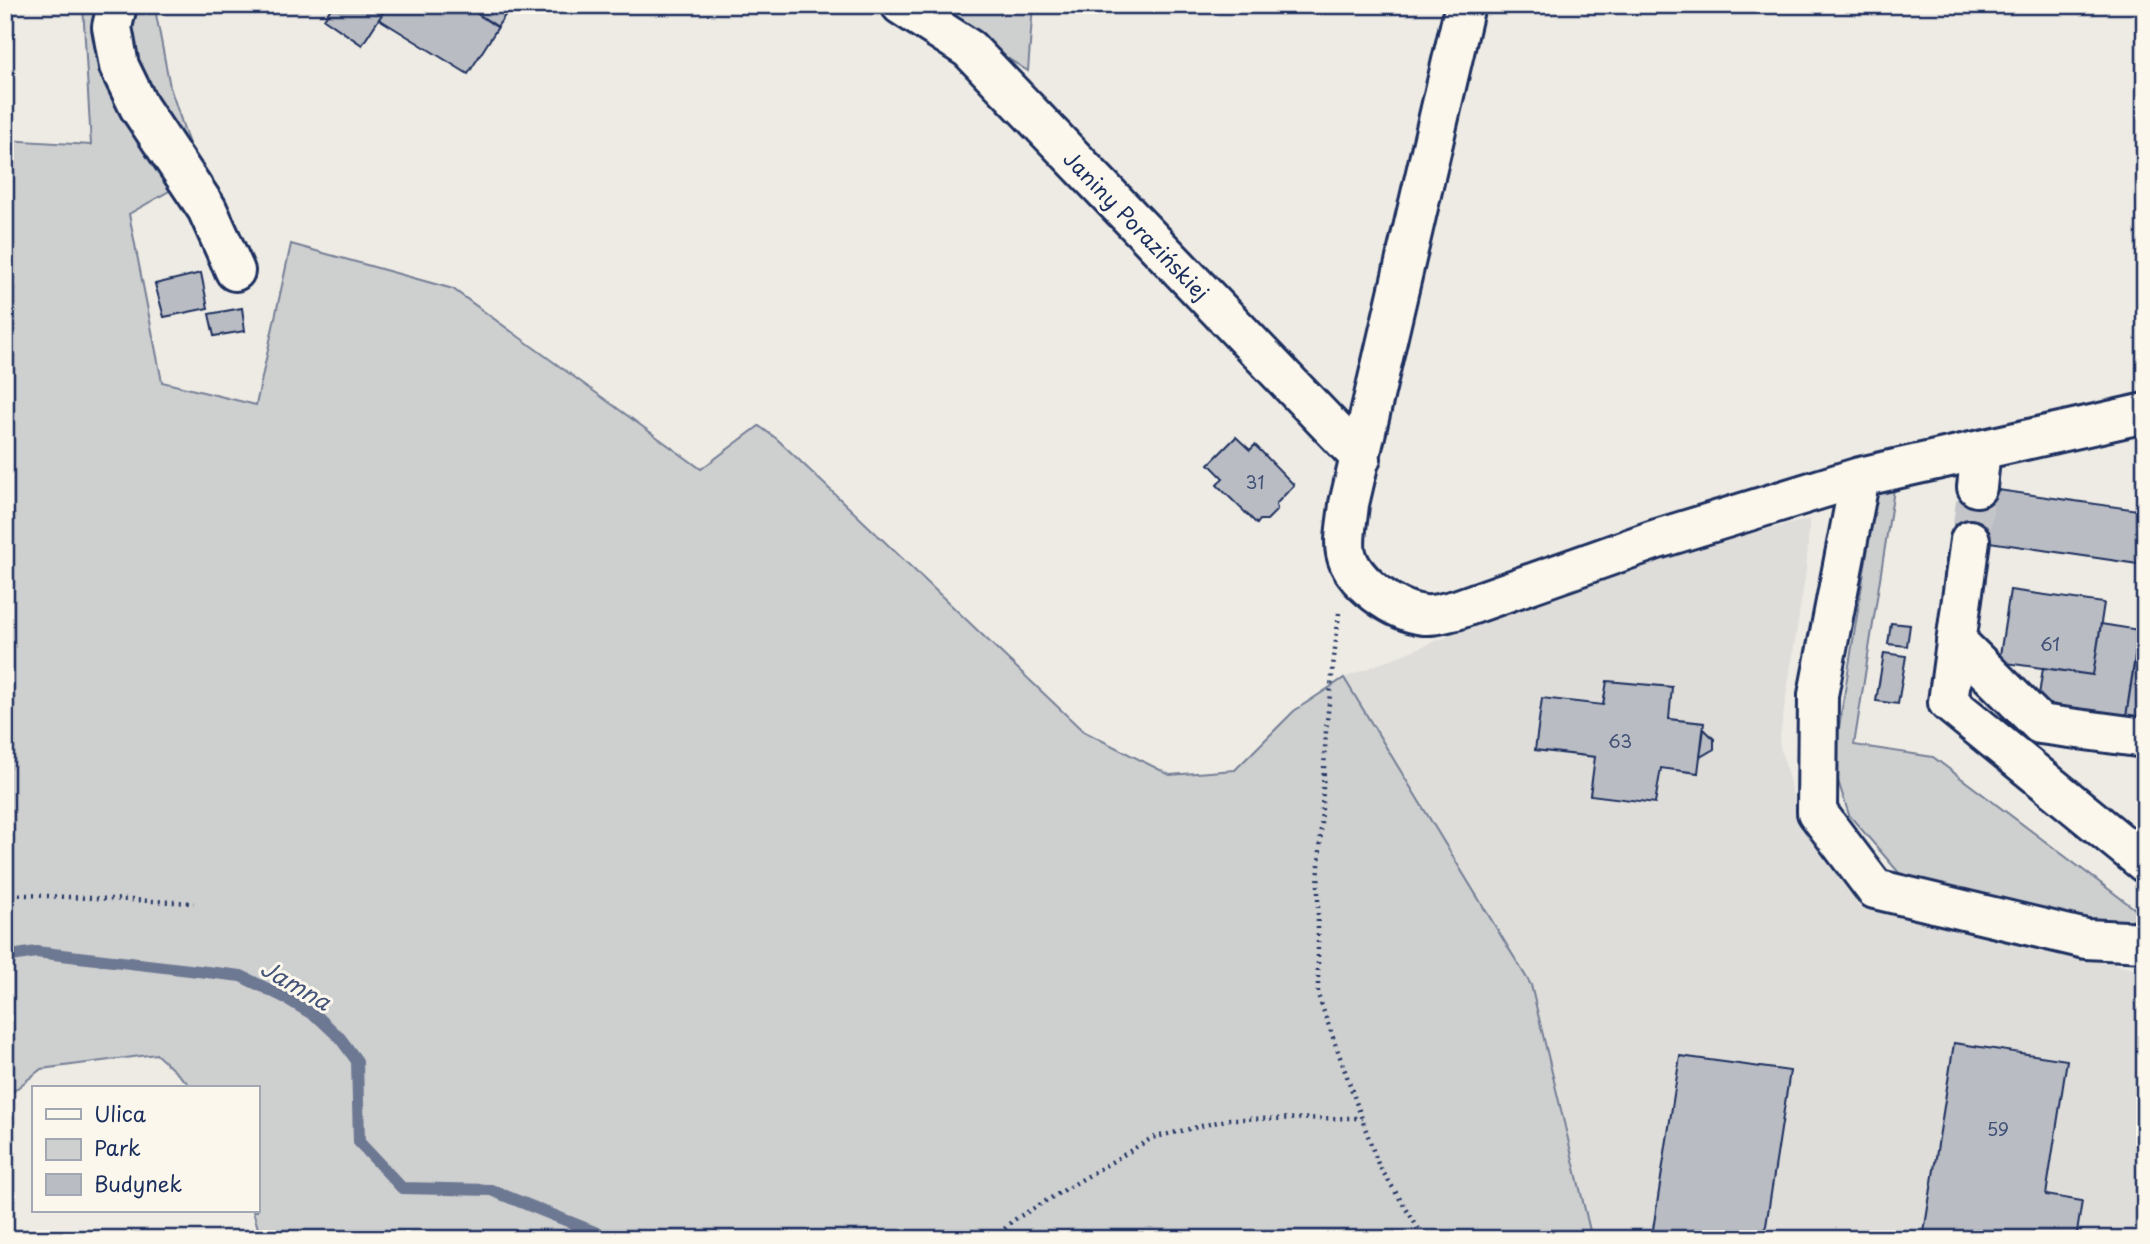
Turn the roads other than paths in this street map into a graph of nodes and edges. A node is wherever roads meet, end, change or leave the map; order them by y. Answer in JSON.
{"nodes":[{"id":1,"x":117,"y":5,"type":"edge"},
{"id":2,"x":901,"y":5,"type":"edge"},
{"id":3,"x":1465,"y":5,"type":"edge"},
{"id":4,"x":235,"y":271,"type":"dead end"},
{"id":5,"x":2145,"y":413,"type":"edge"},
{"id":6,"x":1981,"y":450,"type":"junction"},
{"id":7,"x":1361,"y":458,"type":"junction"},
{"id":8,"x":1860,"y":477,"type":"junction"},
{"id":9,"x":1977,"y":487,"type":"tunnel mouth"},
{"id":10,"x":1970,"y":540,"type":"tunnel mouth"},
{"id":11,"x":1956,"y":641,"type":"junction"},
{"id":12,"x":2145,"y":738,"type":"edge"},
{"id":13,"x":2145,"y":863,"type":"edge"},
{"id":14,"x":2145,"y":942,"type":"edge"}],
"edges":[{"from":1,"to":4,"type":"street"},
{"from":2,"to":7,"type":"street","name":"Janiny Porazińskiej"},
{"from":3,"to":7,"type":"street"},
{"from":5,"to":6,"type":"street"},
{"from":6,"to":8,"type":"street"},
{"from":6,"to":9,"type":"street"},
{"from":7,"to":8,"type":"street"},
{"from":8,"to":14,"type":"street"},
{"from":10,"to":11,"type":"street"},
{"from":11,"to":12,"type":"street"},
{"from":11,"to":13,"type":"street"}]}
